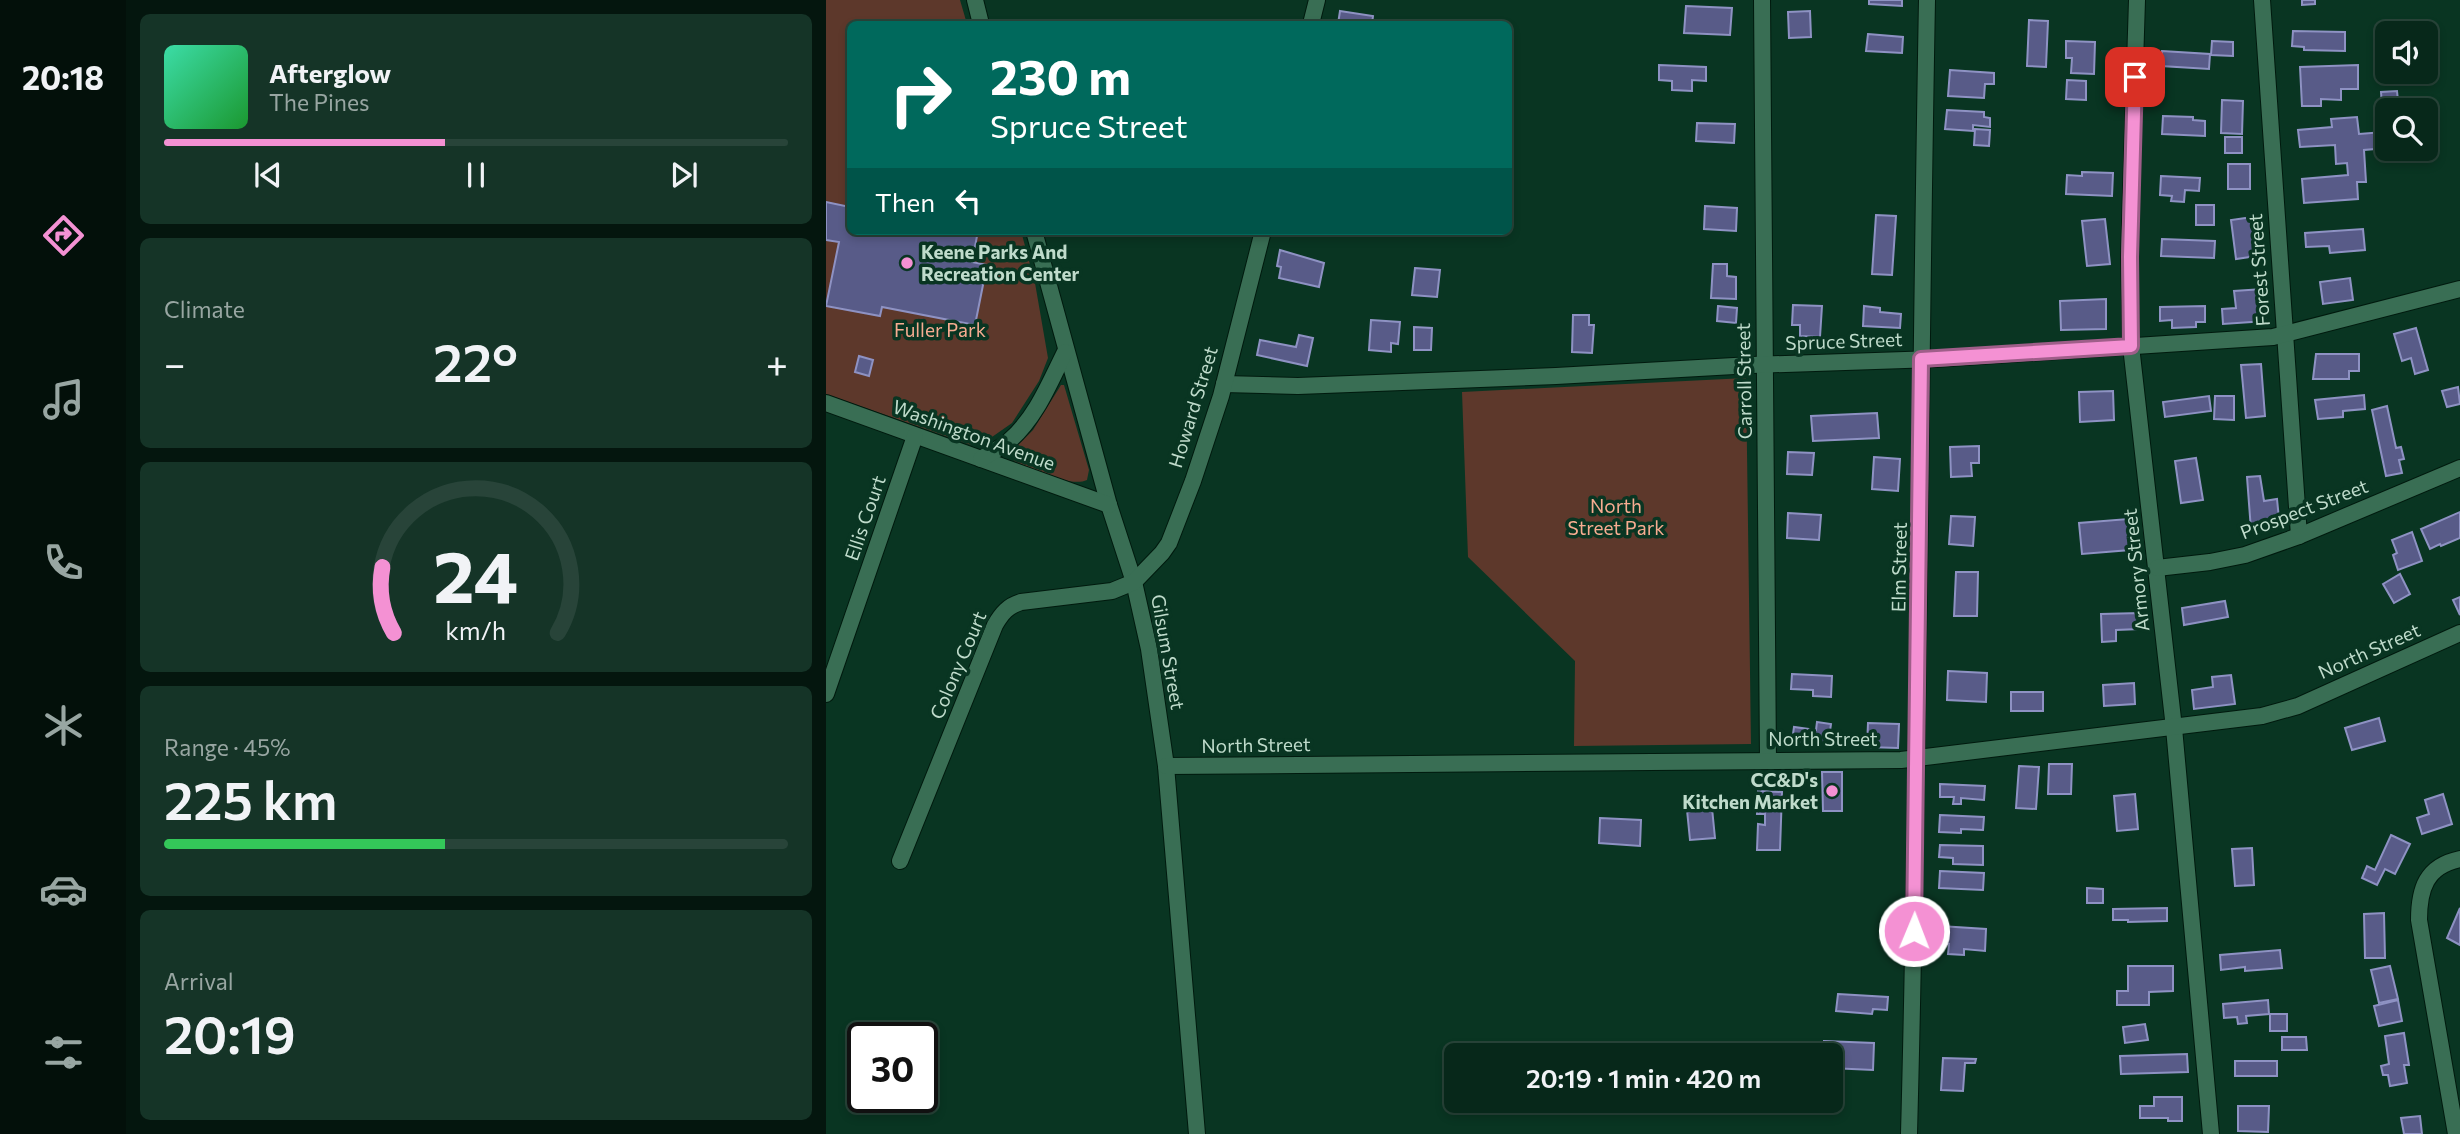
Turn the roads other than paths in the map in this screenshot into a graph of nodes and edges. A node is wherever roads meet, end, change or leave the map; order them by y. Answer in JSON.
{"nodes":[{"id":1,"x":975,"y":0,"type":"edge"},
{"id":2,"x":1317,"y":0,"type":"edge"},
{"id":3,"x":1762,"y":0,"type":"edge"},
{"id":4,"x":1927,"y":0,"type":"edge"},
{"id":5,"x":2137,"y":0,"type":"edge"},
{"id":6,"x":2262,"y":0,"type":"edge"},
{"id":7,"x":980,"y":21,"type":"edge"},
{"id":8,"x":1312,"y":21,"type":"edge"},
{"id":9,"x":1035,"y":235,"type":"edge"},
{"id":10,"x":1262,"y":235,"type":"edge"},
{"id":11,"x":2460,"y":289,"type":"edge"},
{"id":12,"x":2284,"y":334,"type":"junction"},
{"id":13,"x":2131,"y":346,"type":"junction"},
{"id":14,"x":1065,"y":352,"type":"junction"},
{"id":15,"x":1921,"y":359,"type":"junction"},
{"id":16,"x":1765,"y":365,"type":"junction"},
{"id":17,"x":1224,"y":384,"type":"junction"},
{"id":18,"x":826,"y":403,"type":"edge"},
{"id":19,"x":915,"y":436,"type":"junction"},
{"id":20,"x":981,"y":459,"type":"junction"},
{"id":21,"x":2460,"y":468,"type":"edge"},
{"id":22,"x":1109,"y":505,"type":"junction"},
{"id":23,"x":2299,"y":536,"type":"junction"},
{"id":24,"x":2157,"y":568,"type":"junction"},
{"id":25,"x":1134,"y":582,"type":"junction"},
{"id":26,"x":2460,"y":633,"type":"edge"},
{"id":27,"x":826,"y":694,"type":"edge"},
{"id":28,"x":2174,"y":728,"type":"junction"},
{"id":29,"x":1917,"y":756,"type":"junction"},
{"id":30,"x":1768,"y":761,"type":"junction"},
{"id":31,"x":1166,"y":766,"type":"junction"},
{"id":32,"x":2460,"y":859,"type":"edge"},
{"id":33,"x":900,"y":862,"type":"dead end"},
{"id":34,"x":1197,"y":1134,"type":"edge"},
{"id":35,"x":1909,"y":1134,"type":"edge"},
{"id":36,"x":2211,"y":1134,"type":"edge"},
{"id":37,"x":2456,"y":1134,"type":"edge"}],
"edges":[{"from":1,"to":7,"type":"street"},
{"from":2,"to":8,"type":"street"},
{"from":3,"to":16,"type":"street","name":"Carroll Street"},
{"from":4,"to":15,"type":"street","name":"Elm Street"},
{"from":5,"to":13,"type":"street","name":"Armory Street"},
{"from":6,"to":12,"type":"street","name":"Forest Street"},
{"from":9,"to":14,"type":"street","name":"Gilsum Street"},
{"from":10,"to":17,"type":"street","name":"Howard Street"},
{"from":11,"to":12,"type":"street","name":"Spruce Street"},
{"from":12,"to":13,"type":"street","name":"Spruce Street"},
{"from":12,"to":23,"type":"street","name":"Forest Street"},
{"from":13,"to":15,"type":"street","name":"Spruce Street"},
{"from":13,"to":24,"type":"street","name":"Armory Street"},
{"from":14,"to":20,"type":"street"},
{"from":14,"to":22,"type":"street","name":"Gilsum Street"},
{"from":15,"to":16,"type":"street","name":"Spruce Street"},
{"from":15,"to":29,"type":"street","name":"Elm Street"},
{"from":16,"to":17,"type":"street","name":"Spruce Street"},
{"from":16,"to":30,"type":"street","name":"Carroll Street"},
{"from":17,"to":25,"type":"street","name":"Howard Street"},
{"from":18,"to":19,"type":"street","name":"Washington Avenue"},
{"from":19,"to":20,"type":"street","name":"Washington Avenue"},
{"from":19,"to":27,"type":"street","name":"Ellis Court"},
{"from":20,"to":22,"type":"street","name":"Washington Avenue"},
{"from":21,"to":23,"type":"street","name":"Prospect Street"},
{"from":22,"to":25,"type":"street","name":"Gilsum Street"},
{"from":23,"to":24,"type":"street","name":"Prospect Street"},
{"from":24,"to":28,"type":"street","name":"Armory Street"},
{"from":25,"to":31,"type":"street","name":"Gilsum Street"},
{"from":25,"to":33,"type":"street","name":"Colony Court"},
{"from":26,"to":28,"type":"street","name":"North Street"},
{"from":28,"to":29,"type":"street","name":"North Street"},
{"from":28,"to":36,"type":"street","name":"Armory Street"},
{"from":29,"to":30,"type":"street","name":"North Street"},
{"from":29,"to":35,"type":"street","name":"Elm Street"},
{"from":30,"to":31,"type":"street","name":"North Street"},
{"from":31,"to":34,"type":"street","name":"Gilsum Street"},
{"from":32,"to":37,"type":"street"}]}
